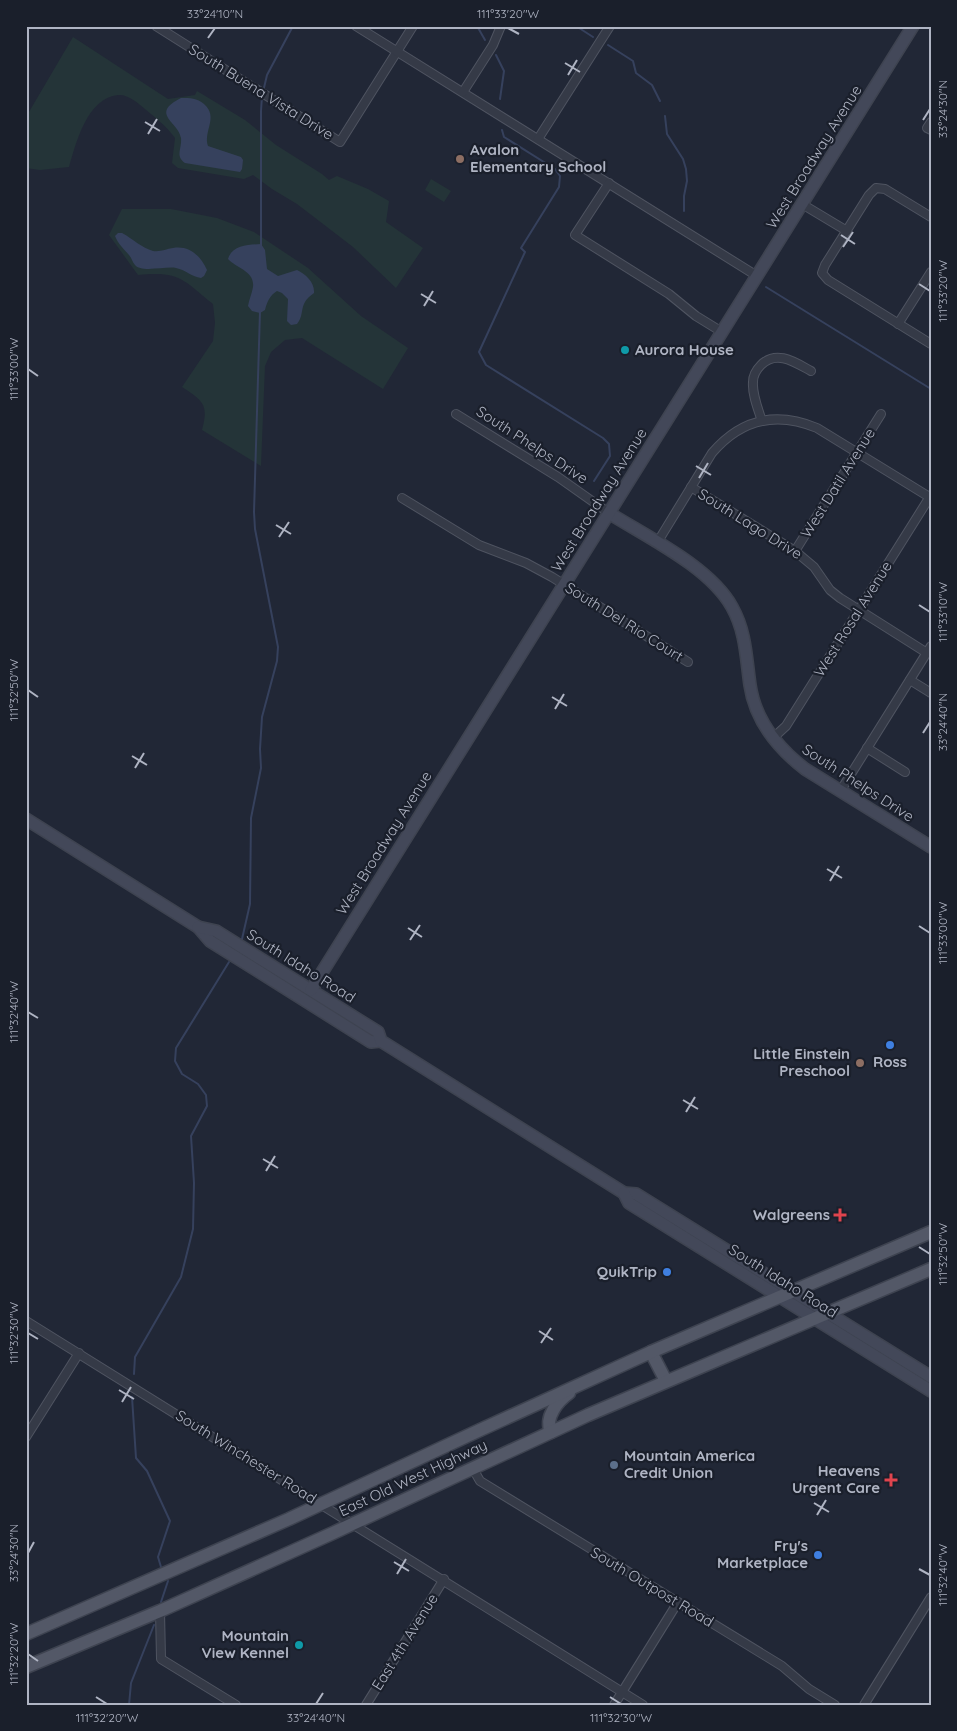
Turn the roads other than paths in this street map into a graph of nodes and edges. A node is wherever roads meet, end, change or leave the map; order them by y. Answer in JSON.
{"nodes":[{"id":1,"x":156,"y":26,"type":"edge"},
{"id":2,"x":356,"y":26,"type":"edge"},
{"id":3,"x":413,"y":26,"type":"edge"},
{"id":4,"x":501,"y":26,"type":"edge"},
{"id":5,"x":610,"y":26,"type":"edge"},
{"id":6,"x":913,"y":26,"type":"edge"},
{"id":7,"x":397,"y":52,"type":"junction"},
{"id":8,"x":462,"y":92,"type":"junction"},
{"id":9,"x":538,"y":140,"type":"junction"},
{"id":10,"x":608,"y":183,"type":"junction"},
{"id":11,"x":802,"y":204,"type":"junction"},
{"id":12,"x":931,"y":217,"type":"edge"},
{"id":13,"x":847,"y":231,"type":"junction"},
{"id":14,"x":931,"y":272,"type":"edge"},
{"id":15,"x":757,"y":276,"type":"junction"},
{"id":16,"x":898,"y":324,"type":"junction"},
{"id":17,"x":722,"y":332,"type":"junction"},
{"id":18,"x":931,"y":344,"type":"edge"},
{"id":19,"x":811,"y":371,"type":"dead end"},
{"id":20,"x":456,"y":414,"type":"dead end"},
{"id":21,"x":881,"y":414,"type":"dead end"},
{"id":22,"x":762,"y":421,"type":"junction"},
{"id":23,"x":857,"y":452,"type":"junction"},
{"id":24,"x":691,"y":487,"type":"junction"},
{"id":25,"x":930,"y":497,"type":"edge"},
{"id":26,"x":402,"y":498,"type":"dead end"},
{"id":27,"x":609,"y":513,"type":"junction"},
{"id":28,"x":657,"y":543,"type":"junction"},
{"id":29,"x":795,"y":551,"type":"junction"},
{"id":30,"x":564,"y":584,"type":"junction"},
{"id":31,"x":858,"y":610,"type":"junction"},
{"id":32,"x":929,"y":650,"type":"edge"},
{"id":33,"x":688,"y":662,"type":"dead end"},
{"id":34,"x":910,"y":680,"type":"junction"},
{"id":35,"x":931,"y":693,"type":"edge"},
{"id":36,"x":773,"y":738,"type":"junction"},
{"id":37,"x":867,"y":748,"type":"junction"},
{"id":38,"x":905,"y":772,"type":"dead end"},
{"id":39,"x":841,"y":790,"type":"junction"},
{"id":40,"x":26,"y":820,"type":"edge"},
{"id":41,"x":931,"y":847,"type":"edge"},
{"id":42,"x":237,"y":951,"type":"junction"},
{"id":43,"x":310,"y":990,"type":"junction"},
{"id":44,"x":381,"y":1041,"type":"junction"},
{"id":45,"x":624,"y":1193,"type":"junction"},
{"id":46,"x":931,"y":1232,"type":"edge"},
{"id":47,"x":931,"y":1269,"type":"edge"},
{"id":48,"x":794,"y":1292,"type":"junction"},
{"id":49,"x":781,"y":1298,"type":"junction"},
{"id":50,"x":828,"y":1313,"type":"junction"},
{"id":51,"x":814,"y":1318,"type":"junction"},
{"id":52,"x":26,"y":1321,"type":"edge"},
{"id":53,"x":651,"y":1352,"type":"junction"},
{"id":54,"x":79,"y":1353,"type":"junction"},
{"id":55,"x":931,"y":1378,"type":"edge"},
{"id":56,"x":666,"y":1381,"type":"junction"},
{"id":57,"x":586,"y":1382,"type":"junction"},
{"id":58,"x":931,"y":1391,"type":"edge"},
{"id":59,"x":551,"y":1432,"type":"junction"},
{"id":60,"x":26,"y":1437,"type":"edge"},
{"id":61,"x":472,"y":1467,"type":"junction"},
{"id":62,"x":321,"y":1505,"type":"junction"},
{"id":63,"x":353,"y":1524,"type":"junction"},
{"id":64,"x":444,"y":1580,"type":"junction"},
{"id":65,"x":931,"y":1597,"type":"edge"},
{"id":66,"x":678,"y":1602,"type":"junction"},
{"id":67,"x":160,"y":1611,"type":"junction"},
{"id":68,"x":26,"y":1634,"type":"edge"},
{"id":69,"x":26,"y":1667,"type":"edge"},
{"id":70,"x":622,"y":1692,"type":"junction"},
{"id":71,"x":236,"y":1705,"type":"edge"},
{"id":72,"x":366,"y":1705,"type":"edge"},
{"id":73,"x":614,"y":1705,"type":"edge"},
{"id":74,"x":644,"y":1705,"type":"edge"},
{"id":75,"x":835,"y":1705,"type":"edge"},
{"id":76,"x":864,"y":1705,"type":"edge"}],
"edges":[{"from":1,"to":7,"type":"street","name":"South Buena Vista Drive"},
{"from":2,"to":7,"type":"street"},
{"from":3,"to":7,"type":"street"},
{"from":4,"to":8,"type":"street"},
{"from":5,"to":9,"type":"street"},
{"from":6,"to":11,"type":"main road","name":"West Broadway Avenue"},
{"from":7,"to":8,"type":"street"},
{"from":8,"to":9,"type":"street"},
{"from":9,"to":10,"type":"street"},
{"from":10,"to":15,"type":"street"},
{"from":10,"to":17,"type":"street"},
{"from":11,"to":13,"type":"street"},
{"from":11,"to":15,"type":"main road","name":"West Broadway Avenue"},
{"from":12,"to":13,"type":"street"},
{"from":13,"to":16,"type":"street"},
{"from":14,"to":16,"type":"street"},
{"from":15,"to":17,"type":"main road","name":"West Broadway Avenue"},
{"from":16,"to":18,"type":"street"},
{"from":17,"to":27,"type":"main road","name":"West Broadway Avenue"},
{"from":19,"to":22,"type":"street"},
{"from":20,"to":27,"type":"street","name":"South Phelps Drive"},
{"from":21,"to":23,"type":"street","name":"West Datil Avenue"},
{"from":22,"to":23,"type":"street"},
{"from":22,"to":24,"type":"street"},
{"from":23,"to":25,"type":"street"},
{"from":23,"to":29,"type":"street","name":"West Datil Avenue"},
{"from":24,"to":28,"type":"street"},
{"from":24,"to":29,"type":"street","name":"South Lago Drive"},
{"from":25,"to":31,"type":"street","name":"West Rosal Avenue"},
{"from":26,"to":30,"type":"street","name":"South Del Rio Court"},
{"from":27,"to":28,"type":"main road","name":"South Phelps Drive"},
{"from":27,"to":30,"type":"main road","name":"West Broadway Avenue"},
{"from":28,"to":36,"type":"main road","name":"South Phelps Drive"},
{"from":29,"to":31,"type":"street","name":"South Lago Drive"},
{"from":30,"to":33,"type":"street","name":"South Del Rio Court"},
{"from":30,"to":43,"type":"main road","name":"West Broadway Avenue"},
{"from":31,"to":32,"type":"street","name":"South Lago Drive"},
{"from":31,"to":36,"type":"street","name":"West Rosal Avenue"},
{"from":32,"to":34,"type":"street"},
{"from":34,"to":35,"type":"street"},
{"from":34,"to":37,"type":"street"},
{"from":36,"to":39,"type":"main road","name":"South Phelps Drive"},
{"from":37,"to":38,"type":"street"},
{"from":37,"to":39,"type":"street"},
{"from":39,"to":41,"type":"main road","name":"South Phelps Drive"},
{"from":40,"to":42,"type":"main road","name":"South Idaho Road"},
{"from":42,"to":43,"type":"main road","name":"South Idaho Road"},
{"from":42,"to":44,"type":"main road","name":"South Idaho Road"},
{"from":43,"to":44,"type":"main road","name":"South Idaho Road"},
{"from":44,"to":45,"type":"main road","name":"South Idaho Road"},
{"from":45,"to":48,"type":"main road","name":"South Idaho Road"},
{"from":45,"to":49,"type":"main road","name":"South Idaho Road"},
{"from":46,"to":48,"type":"main road","name":"East Old West Highway"},
{"from":47,"to":50,"type":"main road","name":"East Old West Highway"},
{"from":48,"to":49,"type":"main road","name":"East Old West Highway"},
{"from":48,"to":50,"type":"main road","name":"South Idaho Road"},
{"from":49,"to":51,"type":"main road","name":"South Idaho Road"},
{"from":49,"to":53,"type":"main road","name":"East Old West Highway"},
{"from":50,"to":51,"type":"main road","name":"East Old West Highway"},
{"from":50,"to":55,"type":"main road","name":"South Idaho Road"},
{"from":51,"to":56,"type":"main road","name":"East Old West Highway"},
{"from":51,"to":58,"type":"main road","name":"South Idaho Road"},
{"from":52,"to":54,"type":"street","name":"South Winchester Road"},
{"from":53,"to":56,"type":"main road"},
{"from":53,"to":57,"type":"main road","name":"East Old West Highway"},
{"from":54,"to":60,"type":"street"},
{"from":54,"to":62,"type":"street","name":"South Winchester Road"},
{"from":56,"to":59,"type":"main road","name":"East Old West Highway"},
{"from":57,"to":59,"type":"main road"},
{"from":57,"to":62,"type":"main road","name":"East Old West Highway"},
{"from":59,"to":61,"type":"main road","name":"East Old West Highway"},
{"from":61,"to":63,"type":"main road","name":"East Old West Highway"},
{"from":61,"to":66,"type":"street","name":"South Outpost Road"},
{"from":62,"to":63,"type":"street","name":"South Winchester Road"},
{"from":62,"to":68,"type":"main road","name":"East Old West Highway"},
{"from":63,"to":64,"type":"street","name":"South Winchester Road"},
{"from":63,"to":67,"type":"main road","name":"East Old West Highway"},
{"from":64,"to":70,"type":"street","name":"South Winchester Road"},
{"from":64,"to":72,"type":"street","name":"East 4th Avenue"},
{"from":65,"to":76,"type":"street"},
{"from":66,"to":70,"type":"street"},
{"from":66,"to":75,"type":"street","name":"South Outpost Road"},
{"from":67,"to":69,"type":"main road","name":"East Old West Highway"},
{"from":67,"to":71,"type":"street"},
{"from":70,"to":73,"type":"street"},
{"from":70,"to":74,"type":"street","name":"South Winchester Road"}]}
